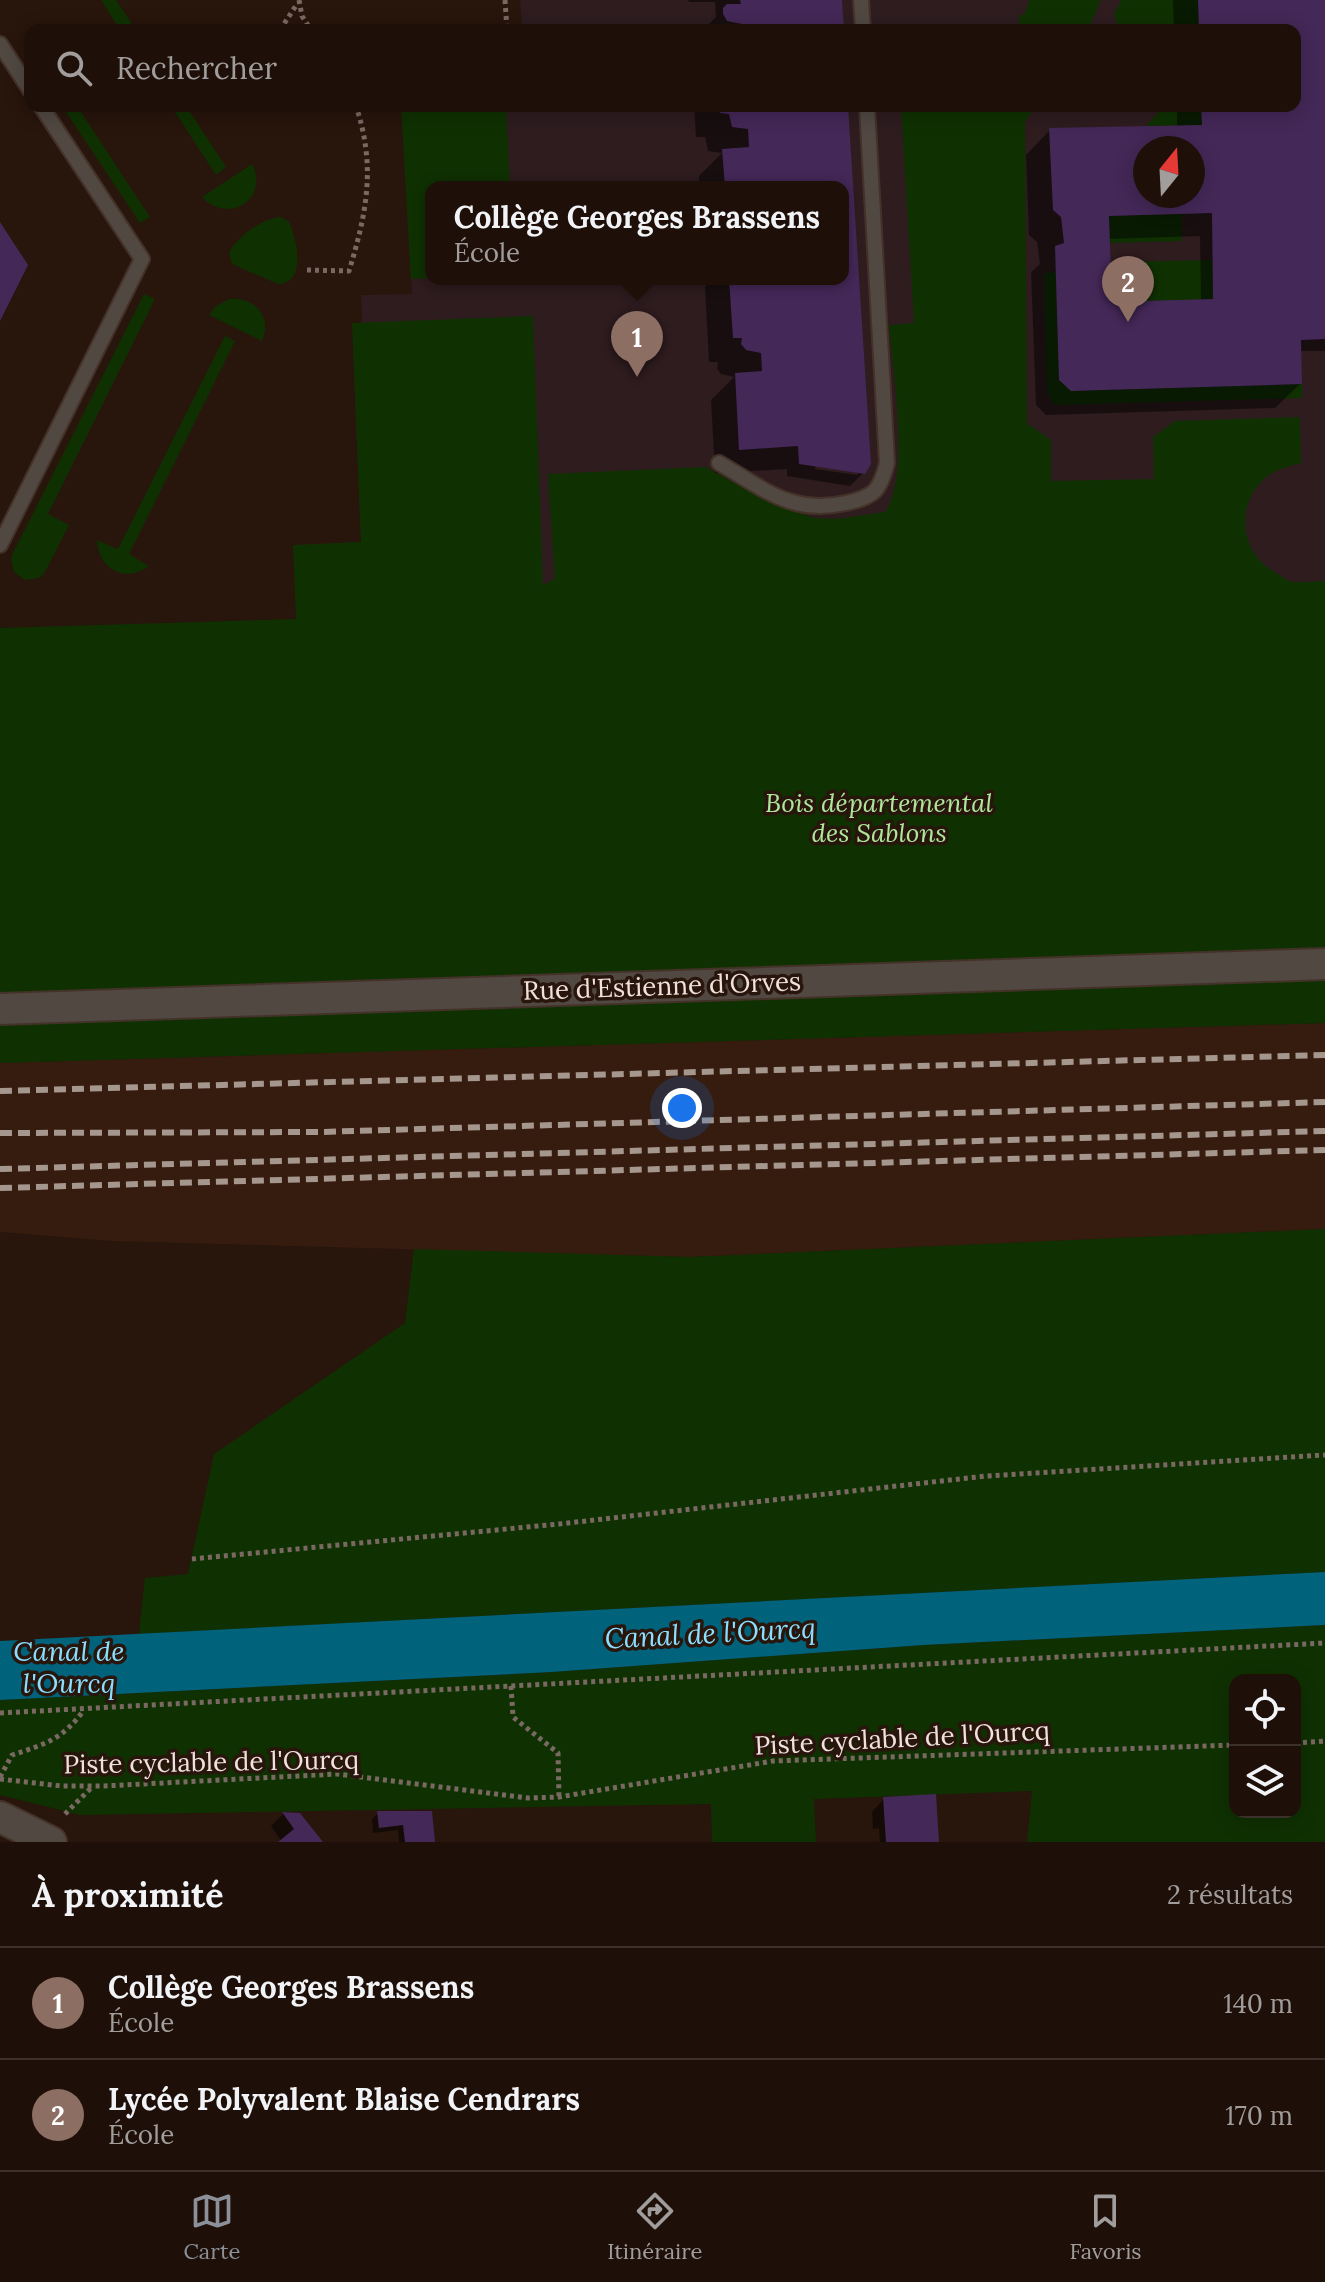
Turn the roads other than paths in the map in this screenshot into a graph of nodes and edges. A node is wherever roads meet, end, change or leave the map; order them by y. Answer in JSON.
{"nodes":[{"id":1,"x":861,"y":0,"type":"edge"},
{"id":2,"x":863,"y":24,"type":"edge"},
{"id":3,"x":0,"y":44,"type":"edge"},
{"id":4,"x":24,"y":81,"type":"edge"},
{"id":5,"x":45,"y":112,"type":"edge"},
{"id":6,"x":867,"y":112,"type":"edge"},
{"id":7,"x":719,"y":463,"type":"dead end"},
{"id":8,"x":0,"y":545,"type":"edge"},
{"id":9,"x":1325,"y":964,"type":"edge"},
{"id":10,"x":0,"y":1009,"type":"edge"},
{"id":11,"x":0,"y":1817,"type":"edge"},
{"id":12,"x":49,"y":1842,"type":"edge"}],
"edges":[{"from":1,"to":2,"type":"lane"},
{"from":3,"to":4,"type":"lane"},
{"from":5,"to":8,"type":"lane"},
{"from":6,"to":7,"type":"lane"},
{"from":9,"to":10,"type":"street","name":"Rue d'Estienne d'Orves"},
{"from":11,"to":12,"type":"street"}]}
